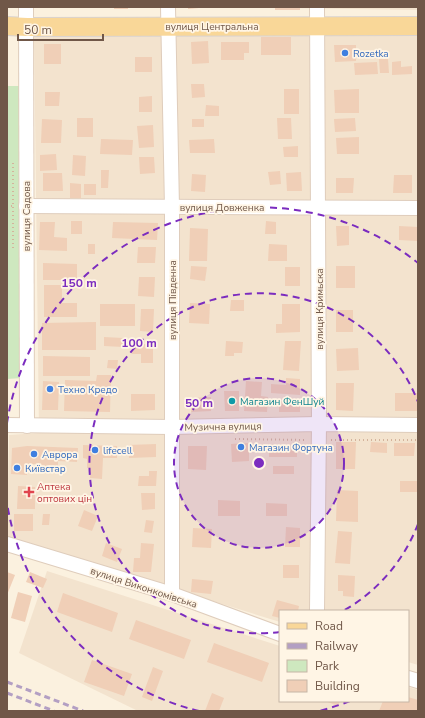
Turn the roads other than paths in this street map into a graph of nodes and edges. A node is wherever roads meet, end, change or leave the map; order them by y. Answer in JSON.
{"nodes":[{"id":1,"x":26,"y":7,"type":"edge"},
{"id":2,"x":168,"y":7,"type":"edge"},
{"id":3,"x":317,"y":7,"type":"edge"},
{"id":4,"x":7,"y":26,"type":"edge"},
{"id":5,"x":168,"y":26,"type":"junction"},
{"id":6,"x":317,"y":26,"type":"junction"},
{"id":7,"x":418,"y":26,"type":"edge"},
{"id":8,"x":27,"y":27,"type":"junction"},
{"id":9,"x":26,"y":206,"type":"junction"},
{"id":10,"x":319,"y":207,"type":"junction"},
{"id":11,"x":172,"y":208,"type":"junction"},
{"id":12,"x":418,"y":208,"type":"edge"},
{"id":13,"x":319,"y":424,"type":"junction"},
{"id":14,"x":7,"y":425,"type":"edge"},
{"id":15,"x":418,"y":425,"type":"edge"},
{"id":16,"x":27,"y":426,"type":"junction"},
{"id":17,"x":172,"y":428,"type":"junction"},
{"id":18,"x":7,"y":544,"type":"edge"},
{"id":19,"x":172,"y":594,"type":"junction"},
{"id":20,"x":317,"y":610,"type":"edge"},
{"id":21,"x":279,"y":634,"type":"edge"}],
"edges":[{"from":1,"to":8,"type":"street","name":"вулиця Садова"},
{"from":2,"to":5,"type":"street","name":"вулиця Південна"},
{"from":3,"to":6,"type":"street","name":"вулиця Кримьска"},
{"from":4,"to":8,"type":"main road","name":"вулиця Центральна"},
{"from":5,"to":6,"type":"main road","name":"вулиця Центральна"},
{"from":5,"to":8,"type":"main road","name":"вулиця Центральна"},
{"from":5,"to":11,"type":"street","name":"вулиця Південна"},
{"from":6,"to":7,"type":"main road","name":"вулиця Центральна"},
{"from":6,"to":10,"type":"street","name":"вулиця Кримьска"},
{"from":8,"to":9,"type":"street","name":"вулиця Садова"},
{"from":9,"to":11,"type":"street","name":"вулиця Довженка"},
{"from":9,"to":16,"type":"street","name":"вулиця Садова"},
{"from":10,"to":11,"type":"street","name":"вулиця Довженка"},
{"from":10,"to":12,"type":"street","name":"вулиця Довженка"},
{"from":10,"to":13,"type":"street","name":"вулиця Кримьска"},
{"from":11,"to":17,"type":"street","name":"вулиця Південна"},
{"from":13,"to":15,"type":"street","name":"Музична вулиця"},
{"from":13,"to":17,"type":"street","name":"Музична вулиця"},
{"from":13,"to":20,"type":"street","name":"вулиця Кримьска"},
{"from":14,"to":16,"type":"street","name":"Музична вулиця"},
{"from":16,"to":17,"type":"street","name":"Музична вулиця"},
{"from":17,"to":19,"type":"street","name":"вулиця Південна"},
{"from":18,"to":19,"type":"street","name":"вулиця Виконкомівська"},
{"from":19,"to":21,"type":"street","name":"вулиця Виконкомівська"}]}
